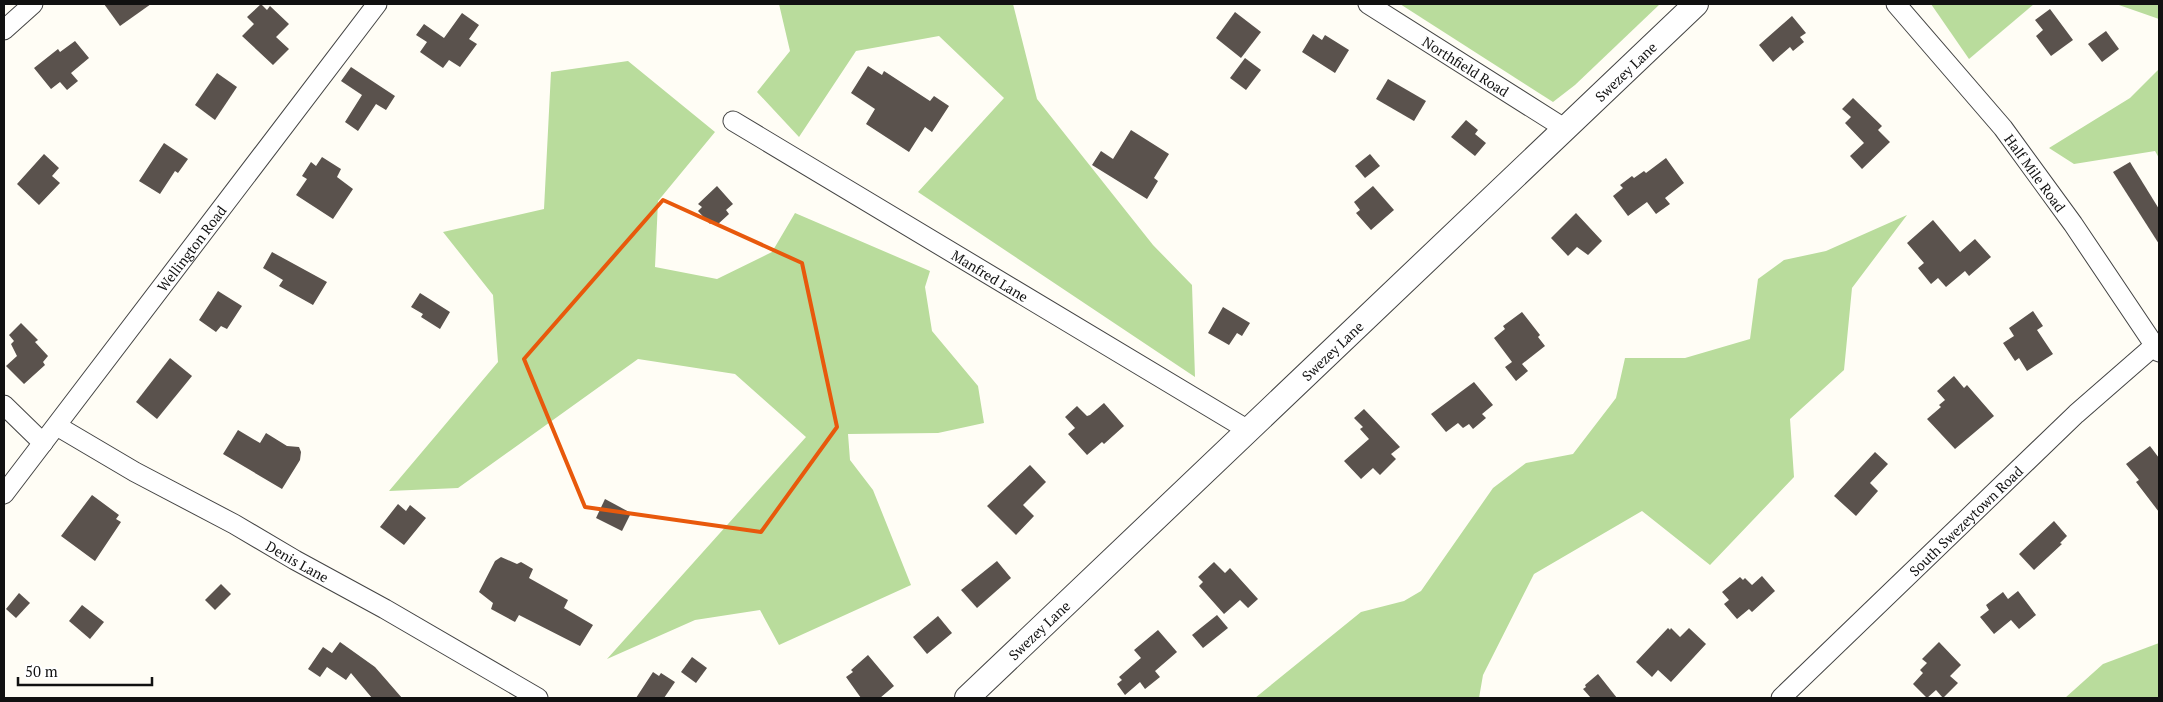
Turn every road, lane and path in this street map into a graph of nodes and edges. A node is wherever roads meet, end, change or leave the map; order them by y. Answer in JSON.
{"nodes":[{"id":1,"x":32,"y":4,"type":"edge"},
{"id":2,"x":377,"y":4,"type":"edge"},
{"id":3,"x":1368,"y":4,"type":"edge"},
{"id":4,"x":1696,"y":4,"type":"edge"},
{"id":5,"x":1896,"y":4,"type":"edge"},
{"id":6,"x":4,"y":30,"type":"edge"},
{"id":7,"x":733,"y":121,"type":"dead end"},
{"id":8,"x":1564,"y":128,"type":"junction"},
{"id":9,"x":2157,"y":349,"type":"edge"},
{"id":10,"x":4,"y":405,"type":"edge"},
{"id":11,"x":57,"y":426,"type":"junction"},
{"id":12,"x":1248,"y":430,"type":"junction"},
{"id":13,"x":44,"y":443,"type":"junction"},
{"id":14,"x":4,"y":494,"type":"edge"},
{"id":15,"x":538,"y":698,"type":"edge"},
{"id":16,"x":967,"y":698,"type":"edge"},
{"id":17,"x":1781,"y":698,"type":"edge"}],
"edges":[{"from":1,"to":6,"type":"street"},
{"from":2,"to":11,"type":"street","name":"Wellington Road"},
{"from":3,"to":8,"type":"street","name":"Northfield Road"},
{"from":4,"to":8,"type":"street","name":"Swezey Lane"},
{"from":5,"to":9,"type":"street","name":"Half Mile Road"},
{"from":7,"to":12,"type":"street","name":"Manfred Lane"},
{"from":8,"to":12,"type":"street","name":"Swezey Lane"},
{"from":9,"to":17,"type":"street","name":"South Swezeytown Road"},
{"from":10,"to":13,"type":"street"},
{"from":11,"to":13,"type":"street","name":"Wellington Road"},
{"from":11,"to":15,"type":"street","name":"Denis Lane"},
{"from":12,"to":16,"type":"street","name":"Swezey Lane"},
{"from":13,"to":14,"type":"street","name":"Wellington Road"}]}
